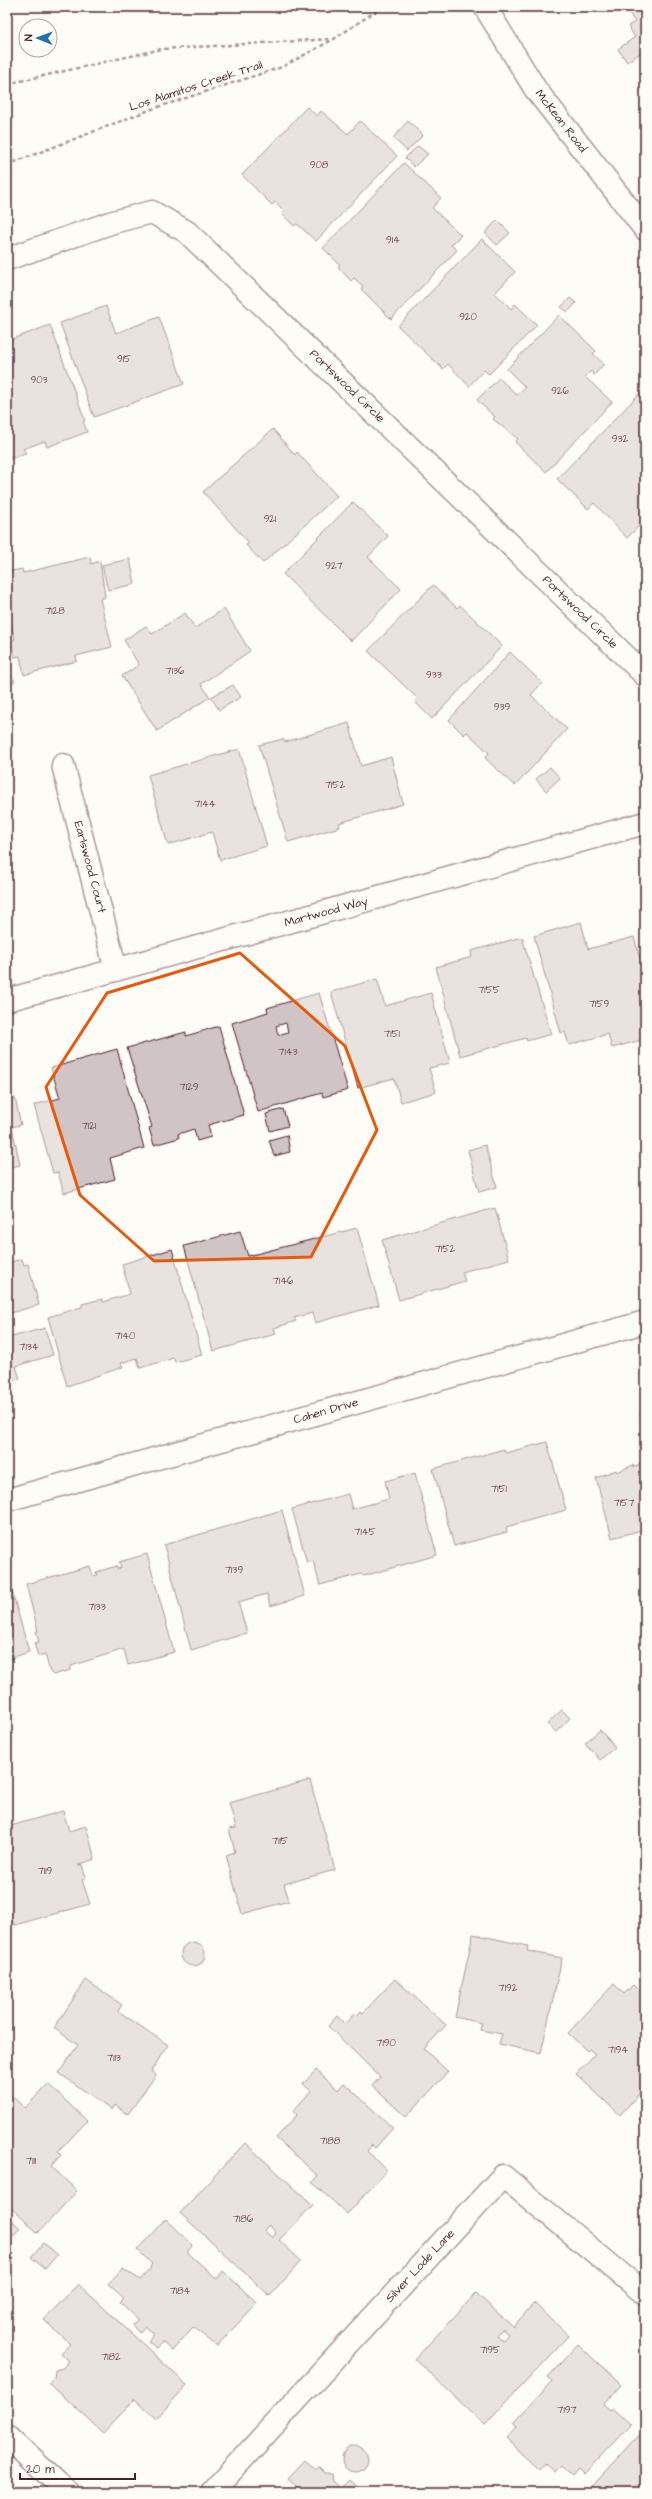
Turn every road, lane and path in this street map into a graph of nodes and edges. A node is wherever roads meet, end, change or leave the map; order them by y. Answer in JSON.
{"nodes":[{"id":1,"x":382,"y":7,"type":"edge"},
{"id":2,"x":485,"y":7,"type":"edge"},
{"id":3,"x":334,"y":39,"type":"junction"},
{"id":4,"x":7,"y":84,"type":"edge"},
{"id":5,"x":7,"y":165,"type":"edge"},
{"id":6,"x":645,"y":229,"type":"edge"},
{"id":7,"x":7,"y":259,"type":"edge"},
{"id":8,"x":645,"y":676,"type":"edge"},
{"id":9,"x":63,"y":765,"type":"dead end"},
{"id":10,"x":645,"y":823,"type":"edge"},
{"id":11,"x":116,"y":970,"type":"junction"},
{"id":12,"x":7,"y":1000,"type":"edge"},
{"id":13,"x":645,"y":1322,"type":"edge"},
{"id":14,"x":7,"y":1500,"type":"edge"},
{"id":15,"x":645,"y":2294,"type":"edge"},
{"id":16,"x":7,"y":2436,"type":"edge"},
{"id":17,"x":67,"y":2492,"type":"edge"},
{"id":18,"x":212,"y":2492,"type":"edge"}],
"edges":[{"from":1,"to":3,"type":"path","name":"Los Alamitos Creek Trail"},
{"from":2,"to":6,"type":"street","name":"McKean Road"},
{"from":3,"to":4,"type":"path"},
{"from":3,"to":5,"type":"path","name":"Los Alamitos Creek Trail"},
{"from":7,"to":8,"type":"street","name":"Portswood Circle"},
{"from":9,"to":11,"type":"street","name":"Earlswood Court"},
{"from":10,"to":11,"type":"street","name":"Martwood Way"},
{"from":11,"to":12,"type":"street","name":"Martwood Way"},
{"from":13,"to":14,"type":"street","name":"Cahen Drive"},
{"from":15,"to":18,"type":"street","name":"Silver Lode Lane"},
{"from":16,"to":17,"type":"street"}]}
